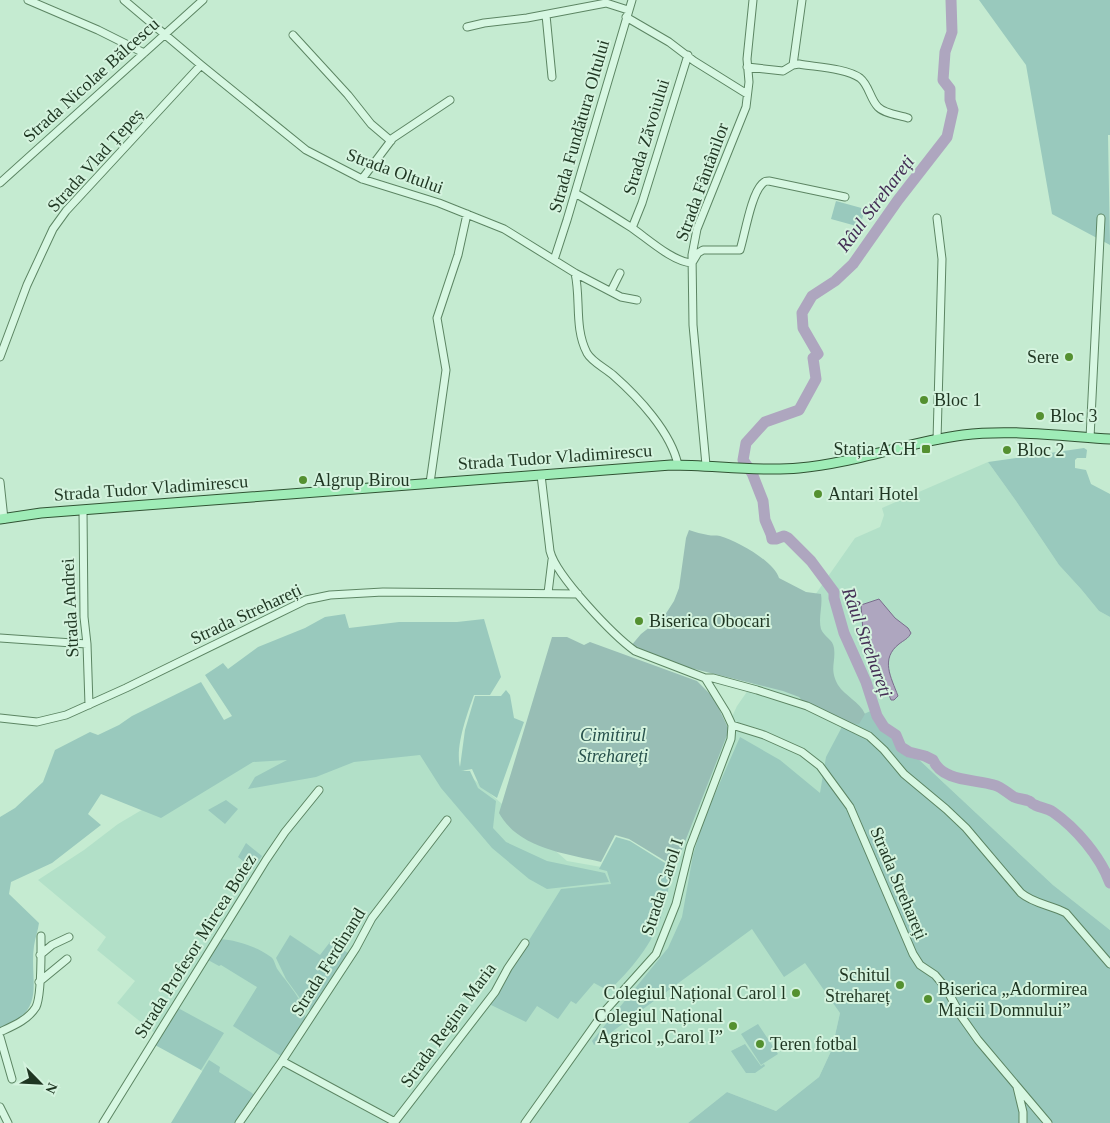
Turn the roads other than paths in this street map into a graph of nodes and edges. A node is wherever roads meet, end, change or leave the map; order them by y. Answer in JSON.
{"nodes":[{"id":1,"x":28,"y":0,"type":"edge"},
{"id":2,"x":124,"y":0,"type":"edge"},
{"id":3,"x":203,"y":0,"type":"edge"},
{"id":4,"x":632,"y":0,"type":"edge"},
{"id":5,"x":753,"y":0,"type":"edge"},
{"id":6,"x":802,"y":0,"type":"edge"},
{"id":7,"x":627,"y":14,"type":"junction"},
{"id":8,"x":546,"y":15,"type":"junction"},
{"id":9,"x":468,"y":27,"type":"dead end"},
{"id":10,"x":166,"y":35,"type":"junction"},
{"id":11,"x":293,"y":36,"type":"dead end"},
{"id":12,"x":144,"y":53,"type":"junction"},
{"id":13,"x":688,"y":55,"type":"junction"},
{"id":14,"x":201,"y":65,"type":"junction"},
{"id":15,"x":792,"y":65,"type":"junction"},
{"id":16,"x":747,"y":67,"type":"junction"},
{"id":17,"x":552,"y":77,"type":"dead end"},
{"id":18,"x":747,"y":94,"type":"junction"},
{"id":19,"x":450,"y":100,"type":"dead end"},
{"id":20,"x":908,"y":118,"type":"dead end"},
{"id":21,"x":390,"y":140,"type":"junction"},
{"id":22,"x":362,"y":179,"type":"junction"},
{"id":23,"x":0,"y":183,"type":"edge"},
{"id":24,"x":575,"y":192,"type":"junction"},
{"id":25,"x":845,"y":197,"type":"dead end"},
{"id":26,"x":467,"y":214,"type":"junction"},
{"id":27,"x":937,"y":218,"type":"dead end"},
{"id":28,"x":1101,"y":218,"type":"dead end"},
{"id":29,"x":632,"y":228,"type":"junction"},
{"id":30,"x":554,"y":260,"type":"junction"},
{"id":31,"x":692,"y":263,"type":"junction"},
{"id":32,"x":575,"y":273,"type":"junction"},
{"id":33,"x":620,"y":273,"type":"dead end"},
{"id":34,"x":611,"y":291,"type":"junction"},
{"id":35,"x":637,"y":300,"type":"dead end"},
{"id":36,"x":3,"y":342,"type":"edge"},
{"id":37,"x":0,"y":357,"type":"edge"},
{"id":38,"x":1090,"y":438,"type":"junction"},
{"id":39,"x":1110,"y":439,"type":"edge"},
{"id":40,"x":937,"y":440,"type":"junction"},
{"id":41,"x":678,"y":465,"type":"junction"},
{"id":42,"x":706,"y":465,"type":"junction"},
{"id":43,"x":541,"y":475,"type":"junction"},
{"id":44,"x":0,"y":482,"type":"edge"},
{"id":45,"x":430,"y":483,"type":"junction"},
{"id":46,"x":82,"y":510,"type":"junction"},
{"id":47,"x":2,"y":519,"type":"edge"},
{"id":48,"x":552,"y":560,"type":"junction"},
{"id":49,"x":548,"y":593,"type":"junction"},
{"id":50,"x":578,"y":594,"type":"junction"},
{"id":51,"x":0,"y":638,"type":"edge"},
{"id":52,"x":87,"y":644,"type":"junction"},
{"id":53,"x":705,"y":678,"type":"junction"},
{"id":54,"x":89,"y":705,"type":"junction"},
{"id":55,"x":0,"y":718,"type":"edge"},
{"id":56,"x":732,"y":725,"type":"junction"},
{"id":57,"x":319,"y":790,"type":"dead end"},
{"id":58,"x":447,"y":820,"type":"dead end"},
{"id":59,"x":41,"y":936,"type":"dead end"},
{"id":60,"x":69,"y":937,"type":"dead end"},
{"id":61,"x":525,"y":943,"type":"dead end"},
{"id":62,"x":40,"y":955,"type":"junction"},
{"id":63,"x":68,"y":959,"type":"dead end"},
{"id":64,"x":1110,"y":964,"type":"edge"},
{"id":65,"x":39,"y":982,"type":"junction"},
{"id":66,"x":0,"y":1032,"type":"edge"},
{"id":67,"x":0,"y":1037,"type":"edge"},
{"id":68,"x":282,"y":1061,"type":"junction"},
{"id":69,"x":12,"y":1079,"type":"dead end"},
{"id":70,"x":1016,"y":1084,"type":"junction"},
{"id":71,"x":0,"y":1107,"type":"edge"},
{"id":72,"x":8,"y":1123,"type":"edge"},
{"id":73,"x":103,"y":1123,"type":"edge"},
{"id":74,"x":239,"y":1123,"type":"edge"},
{"id":75,"x":395,"y":1123,"type":"edge"},
{"id":76,"x":525,"y":1123,"type":"edge"},
{"id":77,"x":1023,"y":1123,"type":"edge"},
{"id":78,"x":1048,"y":1123,"type":"edge"}],
"edges":[{"from":1,"to":12,"type":"street"},
{"from":2,"to":10,"type":"street","name":"Strada Oltului"},
{"from":3,"to":10,"type":"street","name":"Strada Nicolae Bălcescu"},
{"from":4,"to":7,"type":"street","name":"Strada Fundătura Oltului"},
{"from":5,"to":16,"type":"street","name":"Strada Fântânilor"},
{"from":6,"to":15,"type":"street"},
{"from":7,"to":8,"type":"street"},
{"from":7,"to":13,"type":"street"},
{"from":7,"to":24,"type":"street","name":"Strada Fundătura Oltului"},
{"from":8,"to":9,"type":"street"},
{"from":8,"to":17,"type":"street"},
{"from":10,"to":12,"type":"street","name":"Strada Nicolae Bălcescu"},
{"from":10,"to":14,"type":"street","name":"Strada Oltului"},
{"from":11,"to":21,"type":"street"},
{"from":12,"to":23,"type":"street","name":"Strada Nicolae Bălcescu"},
{"from":13,"to":18,"type":"street"},
{"from":13,"to":29,"type":"street","name":"Strada Zăvoiului"},
{"from":14,"to":22,"type":"street","name":"Strada Oltului"},
{"from":14,"to":36,"type":"street","name":"Strada Vlad Țepeș"},
{"from":15,"to":16,"type":"street"},
{"from":15,"to":20,"type":"street"},
{"from":16,"to":18,"type":"street","name":"Strada Fântânilor"},
{"from":18,"to":31,"type":"street","name":"Strada Fântânilor"},
{"from":19,"to":21,"type":"street"},
{"from":21,"to":22,"type":"street"},
{"from":22,"to":26,"type":"street","name":"Strada Oltului"},
{"from":24,"to":29,"type":"street","name":"Strada Fântânilor"},
{"from":24,"to":30,"type":"street","name":"Strada Fundătura Oltului"},
{"from":25,"to":31,"type":"street"},
{"from":26,"to":30,"type":"street","name":"Strada Oltului"},
{"from":26,"to":45,"type":"street"},
{"from":27,"to":40,"type":"street"},
{"from":28,"to":38,"type":"street"},
{"from":29,"to":31,"type":"street","name":"Strada Fântânilor"},
{"from":30,"to":32,"type":"street","name":"Strada Oltului"},
{"from":31,"to":42,"type":"street"},
{"from":32,"to":34,"type":"street","name":"Strada Oltului"},
{"from":32,"to":41,"type":"street"},
{"from":33,"to":34,"type":"street"},
{"from":34,"to":35,"type":"street","name":"Strada Oltului"},
{"from":36,"to":37,"type":"street","name":"Strada Vlad Țepeș"},
{"from":38,"to":39,"type":"main road","name":"Strada Tudor Vladimirescu"},
{"from":38,"to":40,"type":"main road","name":"Strada Tudor Vladimirescu"},
{"from":40,"to":42,"type":"main road","name":"Strada Tudor Vladimirescu"},
{"from":41,"to":42,"type":"main road","name":"Strada Tudor Vladimirescu"},
{"from":41,"to":43,"type":"main road","name":"Strada Tudor Vladimirescu"},
{"from":43,"to":45,"type":"main road","name":"Strada Tudor Vladimirescu"},
{"from":43,"to":48,"type":"street"},
{"from":44,"to":47,"type":"street"},
{"from":45,"to":46,"type":"main road","name":"Strada Tudor Vladimirescu"},
{"from":46,"to":47,"type":"main road","name":"Strada Tudor Vladimirescu"},
{"from":46,"to":52,"type":"street","name":"Strada Andrei"},
{"from":48,"to":49,"type":"street"},
{"from":48,"to":50,"type":"street"},
{"from":49,"to":50,"type":"street","name":"Strada Strehareți"},
{"from":49,"to":54,"type":"street","name":"Strada Strehareți"},
{"from":50,"to":53,"type":"street"},
{"from":51,"to":52,"type":"street"},
{"from":52,"to":54,"type":"street","name":"Strada Andrei"},
{"from":53,"to":56,"type":"street"},
{"from":53,"to":64,"type":"street"},
{"from":54,"to":55,"type":"street","name":"Strada Strehareți"},
{"from":56,"to":70,"type":"street","name":"Strada Strehareți"},
{"from":56,"to":76,"type":"street","name":"Strada Carol I"},
{"from":57,"to":73,"type":"street","name":"Strada Profesor Mircea Botez"},
{"from":58,"to":68,"type":"street","name":"Strada Ferdinand"},
{"from":59,"to":62,"type":"street"},
{"from":60,"to":62,"type":"street"},
{"from":61,"to":75,"type":"street","name":"Strada Regina Maria"},
{"from":62,"to":65,"type":"street"},
{"from":63,"to":65,"type":"street"},
{"from":65,"to":66,"type":"street"},
{"from":67,"to":69,"type":"street"},
{"from":68,"to":74,"type":"street","name":"Strada Ferdinand"},
{"from":68,"to":75,"type":"street"},
{"from":70,"to":77,"type":"street","name":"Strada Strehareți"},
{"from":70,"to":78,"type":"street","name":"Strada Strehareți"},
{"from":71,"to":72,"type":"street"}]}
